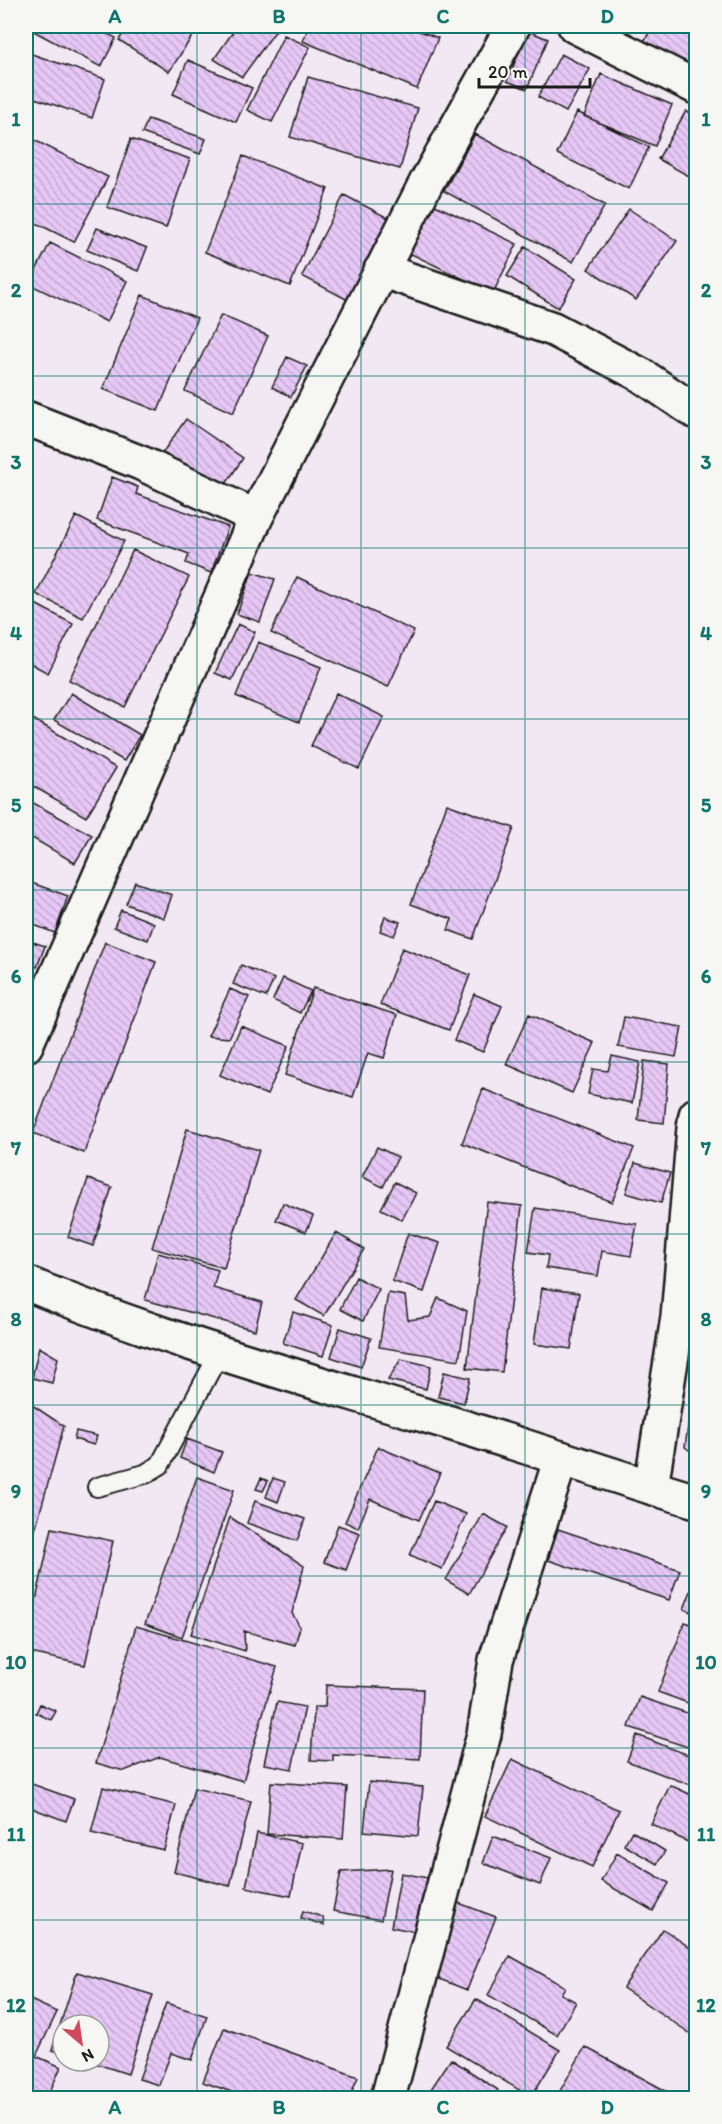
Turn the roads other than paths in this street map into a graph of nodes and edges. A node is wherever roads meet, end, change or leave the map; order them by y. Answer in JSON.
{"nodes":[{"id":1,"x":575,"y":26,"type":"edge"},
{"id":2,"x":506,"y":28,"type":"edge"},
{"id":3,"x":696,"y":87,"type":"edge"},
{"id":4,"x":381,"y":270,"type":"junction"},
{"id":5,"x":696,"y":412,"type":"edge"},
{"id":6,"x":26,"y":418,"type":"edge"},
{"id":7,"x":256,"y":517,"type":"junction"},
{"id":8,"x":26,"y":1045,"type":"edge"},
{"id":9,"x":696,"y":1115,"type":"edge"},
{"id":10,"x":26,"y":1283,"type":"edge"},
{"id":11,"x":220,"y":1352,"type":"junction"},
{"id":12,"x":561,"y":1458,"type":"junction"},
{"id":13,"x":97,"y":1487,"type":"dead end"},
{"id":14,"x":651,"y":1488,"type":"junction"},
{"id":15,"x":696,"y":1501,"type":"edge"},
{"id":16,"x":388,"y":2098,"type":"edge"}],
"edges":[{"from":1,"to":3,"type":"street"},
{"from":2,"to":4,"type":"street"},
{"from":4,"to":5,"type":"street"},
{"from":4,"to":7,"type":"street"},
{"from":6,"to":7,"type":"street"},
{"from":7,"to":8,"type":"street"},
{"from":9,"to":14,"type":"street"},
{"from":10,"to":11,"type":"street"},
{"from":11,"to":12,"type":"street"},
{"from":11,"to":13,"type":"lane"},
{"from":12,"to":14,"type":"street"},
{"from":12,"to":16,"type":"street"},
{"from":14,"to":15,"type":"street"}]}
